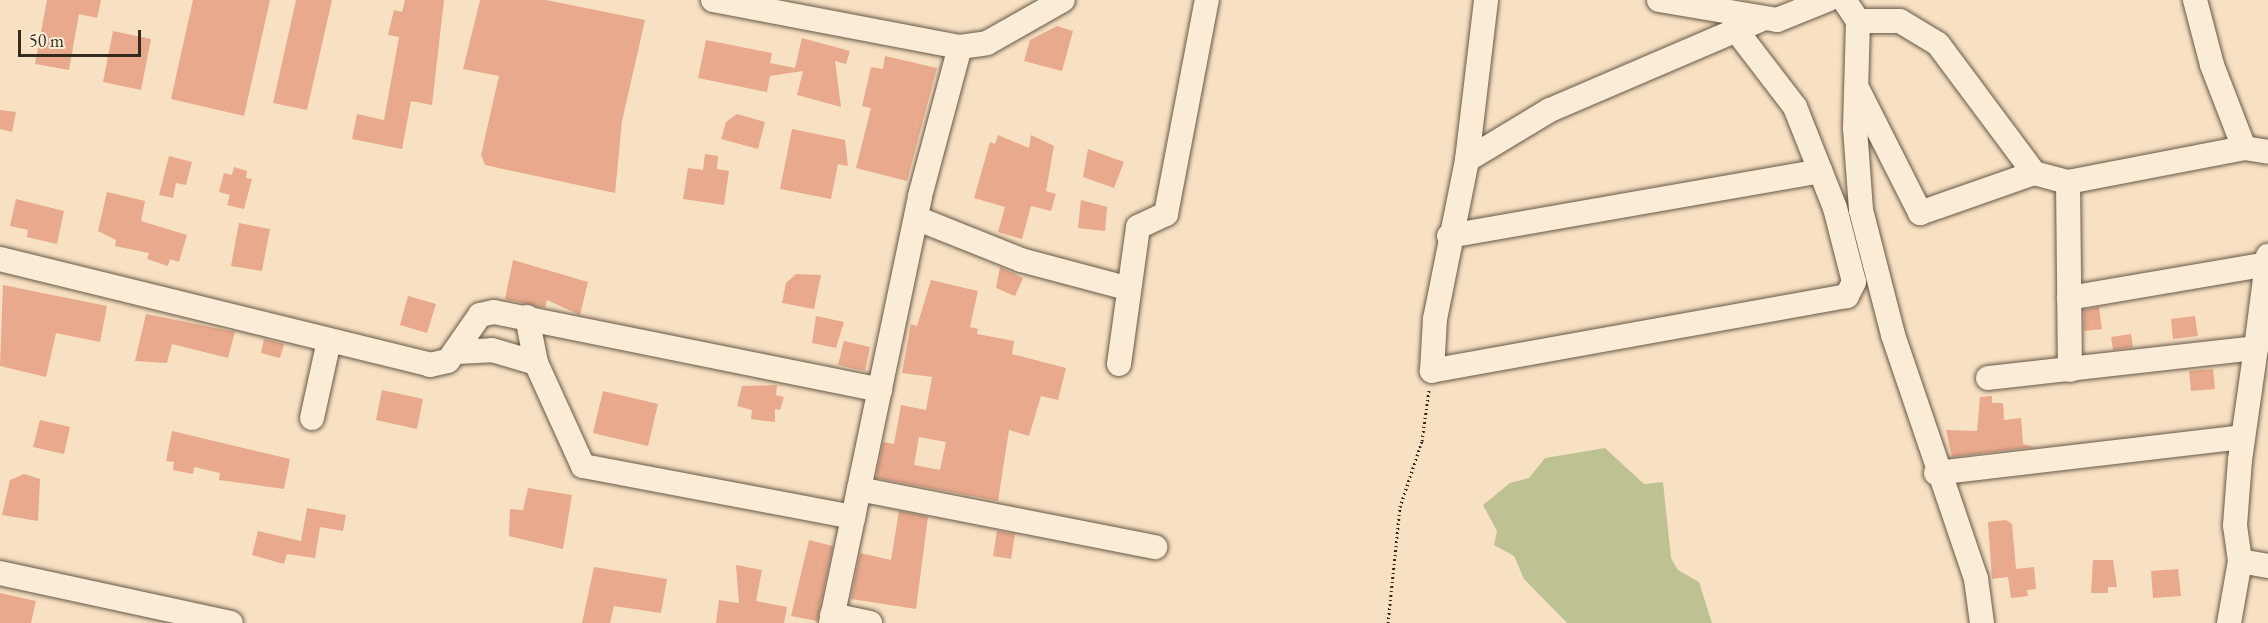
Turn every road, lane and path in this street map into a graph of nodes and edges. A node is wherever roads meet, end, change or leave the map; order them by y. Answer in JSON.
{"nodes":[{"id":1,"x":1063,"y":0,"type":"edge"},
{"id":2,"x":1207,"y":0,"type":"edge"},
{"id":3,"x":1486,"y":0,"type":"edge"},
{"id":4,"x":1659,"y":0,"type":"edge"},
{"id":5,"x":1827,"y":0,"type":"edge"},
{"id":6,"x":1844,"y":0,"type":"edge"},
{"id":7,"x":2195,"y":0,"type":"edge"},
{"id":8,"x":727,"y":1,"type":"edge"},
{"id":9,"x":1760,"y":20,"type":"junction"},
{"id":10,"x":1858,"y":21,"type":"junction"},
{"id":11,"x":1736,"y":30,"type":"junction"},
{"id":12,"x":960,"y":47,"type":"junction"},
{"id":13,"x":1857,"y":88,"type":"junction"},
{"id":14,"x":2244,"y":148,"type":"junction"},
{"id":15,"x":2268,"y":152,"type":"edge"},
{"id":16,"x":1467,"y":160,"type":"junction"},
{"id":17,"x":1820,"y":171,"type":"junction"},
{"id":18,"x":2034,"y":173,"type":"junction"},
{"id":19,"x":2068,"y":182,"type":"junction"},
{"id":20,"x":916,"y":218,"type":"junction"},
{"id":21,"x":1449,"y":236,"type":"junction"},
{"id":22,"x":0,"y":259,"type":"edge"},
{"id":23,"x":2267,"y":260,"type":"edge"},
{"id":24,"x":1126,"y":288,"type":"junction"},
{"id":25,"x":2069,"y":298,"type":"junction"},
{"id":26,"x":527,"y":317,"type":"junction"},
{"id":27,"x":329,"y":341,"type":"junction"},
{"id":28,"x":2256,"y":348,"type":"junction"},
{"id":29,"x":457,"y":352,"type":"junction"},
{"id":30,"x":536,"y":363,"type":"junction"},
{"id":31,"x":1119,"y":364,"type":"dead end"},
{"id":32,"x":2070,"y":370,"type":"junction"},
{"id":33,"x":1432,"y":371,"type":"junction"},
{"id":34,"x":1988,"y":378,"type":"dead end"},
{"id":35,"x":880,"y":390,"type":"junction"},
{"id":36,"x":312,"y":418,"type":"dead end"},
{"id":37,"x":2243,"y":437,"type":"junction"},
{"id":38,"x":1936,"y":473,"type":"junction"},
{"id":39,"x":859,"y":489,"type":"junction"},
{"id":40,"x":853,"y":517,"type":"junction"},
{"id":41,"x":1155,"y":547,"type":"dead end"},
{"id":42,"x":2240,"y":561,"type":"junction"},
{"id":43,"x":2268,"y":566,"type":"edge"},
{"id":44,"x":0,"y":573,"type":"edge"},
{"id":45,"x":831,"y":619,"type":"edge"},
{"id":46,"x":231,"y":623,"type":"edge"},
{"id":47,"x":870,"y":623,"type":"edge"},
{"id":48,"x":1388,"y":623,"type":"edge"},
{"id":49,"x":1982,"y":623,"type":"edge"},
{"id":50,"x":2229,"y":623,"type":"edge"}],
"edges":[{"from":1,"to":12,"type":"street"},
{"from":2,"to":24,"type":"street"},
{"from":3,"to":16,"type":"street"},
{"from":4,"to":9,"type":"street"},
{"from":5,"to":9,"type":"street"},
{"from":6,"to":10,"type":"street"},
{"from":7,"to":14,"type":"street"},
{"from":8,"to":12,"type":"street"},
{"from":9,"to":11,"type":"street"},
{"from":10,"to":13,"type":"street"},
{"from":10,"to":18,"type":"street"},
{"from":11,"to":16,"type":"street"},
{"from":11,"to":17,"type":"street"},
{"from":12,"to":20,"type":"street"},
{"from":13,"to":18,"type":"street"},
{"from":13,"to":38,"type":"street"},
{"from":14,"to":15,"type":"street"},
{"from":14,"to":19,"type":"street"},
{"from":16,"to":21,"type":"street"},
{"from":17,"to":21,"type":"street"},
{"from":17,"to":33,"type":"street"},
{"from":18,"to":19,"type":"street"},
{"from":19,"to":25,"type":"street"},
{"from":20,"to":24,"type":"street"},
{"from":20,"to":35,"type":"street"},
{"from":21,"to":33,"type":"street"},
{"from":22,"to":27,"type":"street"},
{"from":23,"to":25,"type":"street"},
{"from":23,"to":28,"type":"street"},
{"from":24,"to":31,"type":"street"},
{"from":25,"to":32,"type":"street"},
{"from":26,"to":29,"type":"street"},
{"from":26,"to":30,"type":"street"},
{"from":26,"to":35,"type":"street"},
{"from":27,"to":29,"type":"street"},
{"from":27,"to":36,"type":"street"},
{"from":28,"to":32,"type":"street"},
{"from":28,"to":37,"type":"street"},
{"from":29,"to":30,"type":"street"},
{"from":30,"to":40,"type":"street"},
{"from":32,"to":34,"type":"street"},
{"from":33,"to":48,"type":"path"},
{"from":35,"to":39,"type":"street"},
{"from":37,"to":38,"type":"street"},
{"from":37,"to":42,"type":"street"},
{"from":38,"to":49,"type":"street"},
{"from":39,"to":40,"type":"street"},
{"from":39,"to":41,"type":"street"},
{"from":40,"to":45,"type":"street"},
{"from":42,"to":43,"type":"street"},
{"from":42,"to":50,"type":"street"},
{"from":44,"to":46,"type":"street"},
{"from":45,"to":47,"type":"street"}]}
